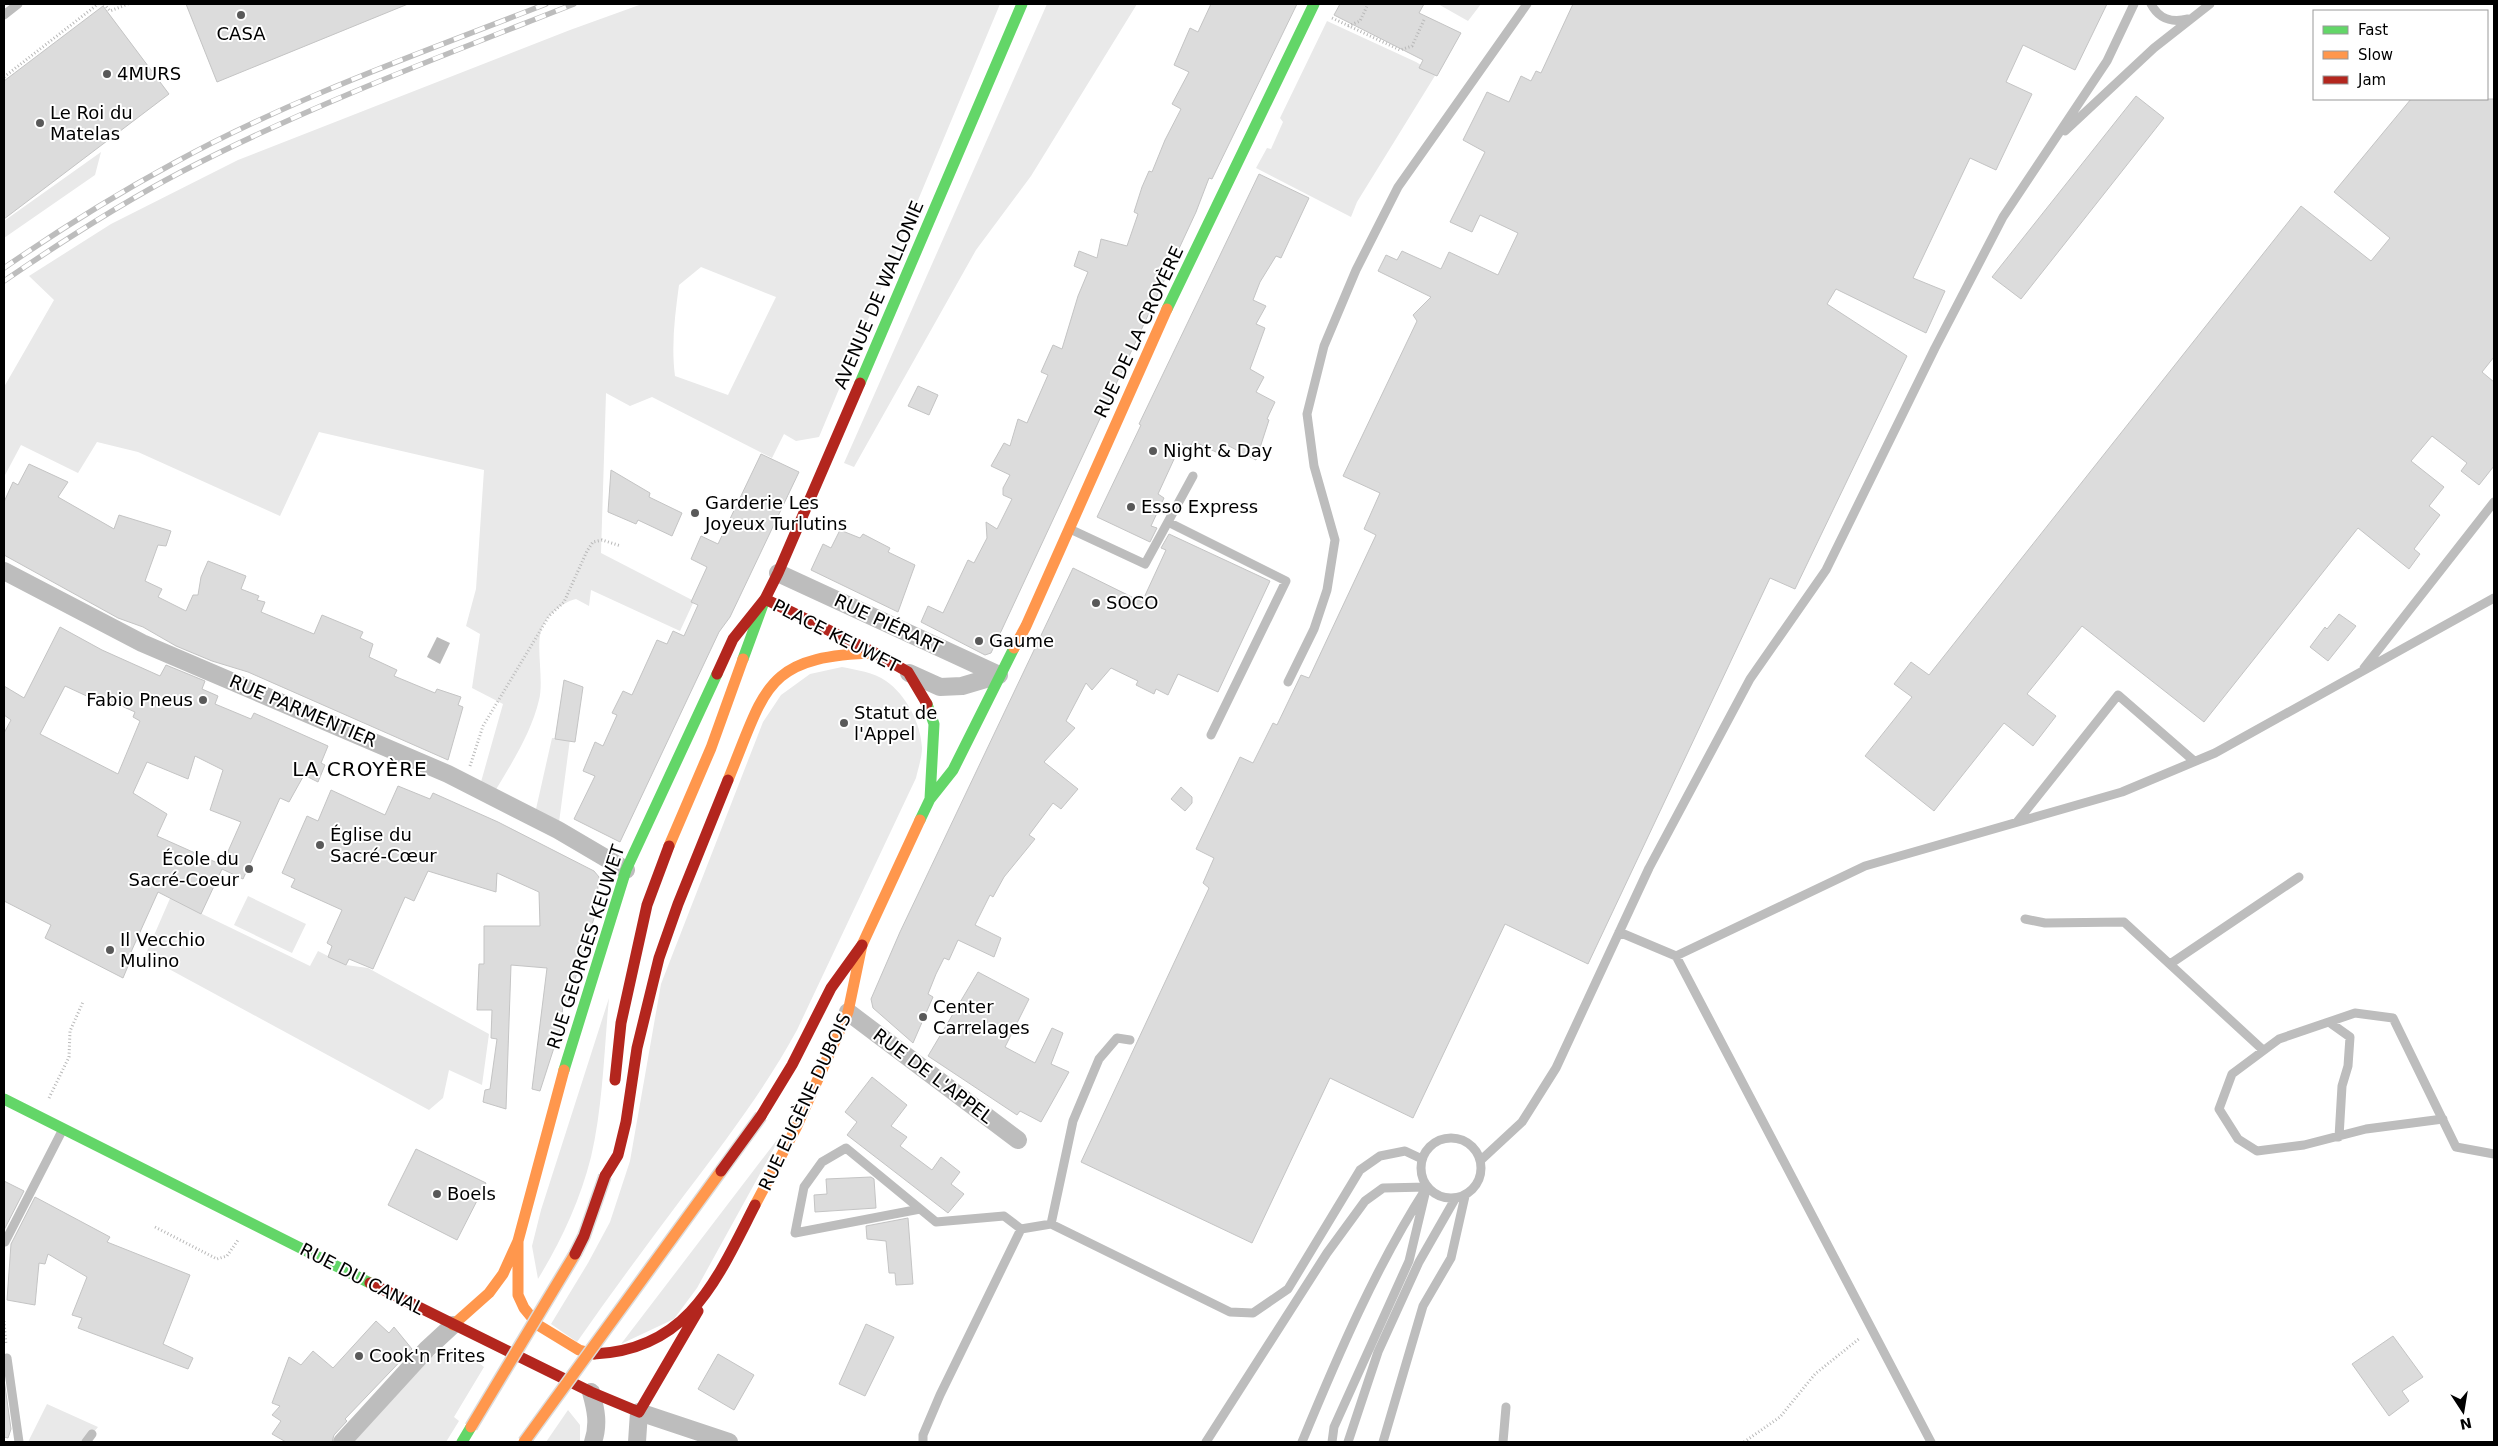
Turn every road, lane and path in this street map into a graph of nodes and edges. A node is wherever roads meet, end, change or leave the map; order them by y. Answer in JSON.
{"nodes":[{"id":1,"x":18,"y":4,"type":"edge"},
{"id":2,"x":98,"y":4,"type":"edge"},
{"id":3,"x":104,"y":4,"type":"edge"},
{"id":4,"x":128,"y":4,"type":"edge"},
{"id":5,"x":1022,"y":4,"type":"edge"},
{"id":6,"x":1368,"y":4,"type":"edge"},
{"id":7,"x":1528,"y":4,"type":"edge"},
{"id":8,"x":2134,"y":4,"type":"edge"},
{"id":9,"x":2151,"y":4,"type":"edge"},
{"id":10,"x":2210,"y":4,"type":"edge"},
{"id":11,"x":1313,"y":6,"type":"edge"},
{"id":12,"x":4,"y":15,"type":"edge"},
{"id":13,"x":2191,"y":19,"type":"junction"},
{"id":14,"x":1424,"y":20,"type":"dead end"},
{"id":15,"x":1348,"y":26,"type":"junction"},
{"id":16,"x":4,"y":77,"type":"edge"},
{"id":17,"x":2054,"y":141,"type":"junction"},
{"id":18,"x":1193,"y":476,"type":"dead end"},
{"id":19,"x":2494,"y":502,"type":"edge"},
{"id":20,"x":1168,"y":522,"type":"junction"},
{"id":21,"x":1069,"y":528,"type":"junction"},
{"id":22,"x":621,"y":546,"type":"dead end"},
{"id":23,"x":4,"y":571,"type":"edge"},
{"id":24,"x":778,"y":573,"type":"junction"},
{"id":25,"x":2494,"y":598,"type":"edge"},
{"id":26,"x":765,"y":599,"type":"junction"},
{"id":27,"x":876,"y":653,"type":"junction"},
{"id":28,"x":908,"y":672,"type":"junction"},
{"id":29,"x":2361,"y":672,"type":"junction"},
{"id":30,"x":999,"y":675,"type":"junction"},
{"id":31,"x":1288,"y":682,"type":"dead end"},
{"id":32,"x":1211,"y":735,"type":"dead end"},
{"id":33,"x":2194,"y":761,"type":"junction"},
{"id":34,"x":466,"y":783,"type":"junction"},
{"id":35,"x":930,"y":799,"type":"junction"},
{"id":36,"x":2016,"y":822,"type":"junction"},
{"id":37,"x":626,"y":870,"type":"junction"},
{"id":38,"x":2299,"y":877,"type":"dead end"},
{"id":39,"x":2025,"y":919,"type":"dead end"},
{"id":40,"x":1619,"y":932,"type":"junction"},
{"id":41,"x":862,"y":945,"type":"junction"},
{"id":42,"x":1676,"y":956,"type":"junction"},
{"id":43,"x":2170,"y":964,"type":"junction"},
{"id":44,"x":83,"y":1002,"type":"dead end"},
{"id":45,"x":848,"y":1012,"type":"junction"},
{"id":46,"x":2329,"y":1022,"type":"junction"},
{"id":47,"x":1130,"y":1040,"type":"dead end"},
{"id":48,"x":2263,"y":1050,"type":"junction"},
{"id":49,"x":614,"y":1090,"type":"dead end"},
{"id":50,"x":4,"y":1099,"type":"edge"},
{"id":51,"x":40,"y":1117,"type":"junction"},
{"id":52,"x":2443,"y":1119,"type":"junction"},
{"id":53,"x":63,"y":1129,"type":"junction"},
{"id":54,"x":2339,"y":1136,"type":"junction"},
{"id":55,"x":1018,"y":1140,"type":"dead end"},
{"id":56,"x":606,"y":1153,"type":"dead end"},
{"id":57,"x":2494,"y":1154,"type":"edge"},
{"id":58,"x":1422,"y":1159,"type":"junction"},
{"id":59,"x":1481,"y":1160,"type":"junction"},
{"id":60,"x":605,"y":1176,"type":"junction"},
{"id":61,"x":1427,"y":1187,"type":"junction"},
{"id":62,"x":1465,"y":1196,"type":"junction"},
{"id":63,"x":1455,"y":1199,"type":"junction"},
{"id":64,"x":920,"y":1208,"type":"junction"},
{"id":65,"x":248,"y":1222,"type":"junction"},
{"id":66,"x":1051,"y":1224,"type":"junction"},
{"id":67,"x":155,"y":1227,"type":"dead end"},
{"id":68,"x":1021,"y":1229,"type":"junction"},
{"id":69,"x":518,"y":1241,"type":"junction"},
{"id":70,"x":5,"y":1242,"type":"edge"},
{"id":71,"x":714,"y":1284,"type":"junction"},
{"id":72,"x":4,"y":1321,"type":"edge"},
{"id":73,"x":453,"y":1325,"type":"junction"},
{"id":74,"x":1872,"y":1329,"type":"junction"},
{"id":75,"x":7,"y":1358,"type":"joint"},
{"id":76,"x":591,"y":1392,"type":"junction"},
{"id":77,"x":1506,"y":1407,"type":"dead end"},
{"id":78,"x":639,"y":1412,"type":"junction"},
{"id":79,"x":92,"y":1434,"type":"dead end"},
{"id":80,"x":19,"y":1442,"type":"edge"},
{"id":81,"x":86,"y":1442,"type":"edge"},
{"id":82,"x":342,"y":1442,"type":"edge"},
{"id":83,"x":462,"y":1442,"type":"edge"},
{"id":84,"x":524,"y":1442,"type":"edge"},
{"id":85,"x":593,"y":1442,"type":"edge"},
{"id":86,"x":637,"y":1442,"type":"edge"},
{"id":87,"x":729,"y":1442,"type":"edge"},
{"id":88,"x":923,"y":1442,"type":"edge"},
{"id":89,"x":1206,"y":1442,"type":"edge"},
{"id":90,"x":1302,"y":1442,"type":"edge"},
{"id":91,"x":1332,"y":1442,"type":"edge"},
{"id":92,"x":1348,"y":1442,"type":"edge"},
{"id":93,"x":1383,"y":1442,"type":"edge"},
{"id":94,"x":1503,"y":1442,"type":"edge"},
{"id":95,"x":1744,"y":1442,"type":"edge"},
{"id":96,"x":1932,"y":1442,"type":"edge"}],
"edges":[{"from":1,"to":12,"type":"lane"},
{"from":2,"to":16,"type":"path"},
{"from":3,"to":4,"type":"path"},
{"from":5,"to":24,"type":"main road","name":"AVENUE DE WALLONIE"},
{"from":6,"to":15,"type":"path"},
{"from":7,"to":31,"type":"lane"},
{"from":8,"to":17,"type":"lane"},
{"from":9,"to":13,"type":"lane"},
{"from":10,"to":13,"type":"lane"},
{"from":11,"to":15,"type":"path"},
{"from":11,"to":21,"type":"main road","name":"RUE DE LA CROYÈRE"},
{"from":13,"to":17,"type":"lane"},
{"from":14,"to":15,"type":"path"},
{"from":17,"to":40,"type":"lane"},
{"from":18,"to":20,"type":"lane"},
{"from":19,"to":29,"type":"lane"},
{"from":20,"to":21,"type":"lane"},
{"from":20,"to":32,"type":"lane"},
{"from":21,"to":30,"type":"main road","name":"RUE DE LA CROYÈRE"},
{"from":22,"to":34,"type":"path"},
{"from":23,"to":34,"type":"street","name":"RUE PARMENTIER"},
{"from":24,"to":26,"type":"main road","name":"AVENUE DE WALLONIE"},
{"from":24,"to":30,"type":"street","name":"RUE PIÉRART"},
{"from":25,"to":29,"type":"lane"},
{"from":26,"to":27,"type":"main road","name":"PLACE KEUWET"},
{"from":26,"to":37,"type":"main road","name":"RUE GEORGES KEUWET"},
{"from":26,"to":49,"type":"main road"},
{"from":27,"to":28,"type":"main road","name":"PLACE KEUWET"},
{"from":27,"to":60,"type":"main road"},
{"from":28,"to":30,"type":"street","name":"PLACE KEUWET"},
{"from":28,"to":35,"type":"main road","name":"PLACE KEUWET"},
{"from":29,"to":33,"type":"lane"},
{"from":30,"to":35,"type":"main road","name":"RUE EUGÈNE DUBOIS"},
{"from":33,"to":36,"type":"lane"},
{"from":33,"to":36,"type":"lane"},
{"from":34,"to":37,"type":"street","name":"RUE PARMENTIER"},
{"from":35,"to":41,"type":"main road","name":"RUE EUGÈNE DUBOIS"},
{"from":36,"to":42,"type":"lane"},
{"from":37,"to":69,"type":"main road","name":"RUE GEORGES KEUWET"},
{"from":38,"to":43,"type":"lane"},
{"from":39,"to":43,"type":"lane"},
{"from":40,"to":42,"type":"lane"},
{"from":40,"to":59,"type":"lane"},
{"from":41,"to":45,"type":"main road","name":"RUE EUGÈNE DUBOIS"},
{"from":41,"to":84,"type":"main road","bridge":true},
{"from":42,"to":74,"type":"lane"},
{"from":43,"to":48,"type":"lane"},
{"from":44,"to":51,"type":"path"},
{"from":45,"to":55,"type":"street","name":"RUE DE L'APPEL"},
{"from":45,"to":71,"type":"main road","name":"RUE EUGÈNE DUBOIS"},
{"from":46,"to":48,"type":"lane"},
{"from":46,"to":52,"type":"lane"},
{"from":46,"to":54,"type":"lane"},
{"from":47,"to":66,"type":"lane"},
{"from":48,"to":54,"type":"lane"},
{"from":50,"to":51,"type":"main road","name":"RUE DU CANAL"},
{"from":51,"to":53,"type":"main road","name":"RUE DU CANAL"},
{"from":52,"to":54,"type":"lane"},
{"from":52,"to":57,"type":"lane"},
{"from":53,"to":65,"type":"main road","name":"RUE DU CANAL"},
{"from":53,"to":70,"type":"lane"},
{"from":56,"to":60,"type":"main road"},
{"from":58,"to":59,"type":"lane"},
{"from":58,"to":61,"type":"lane"},
{"from":58,"to":66,"type":"lane"},
{"from":59,"to":62,"type":"lane"},
{"from":60,"to":83,"type":"main road","bridge":true},
{"from":61,"to":63,"type":"lane"},
{"from":61,"to":89,"type":"lane"},
{"from":61,"to":90,"type":"lane"},
{"from":61,"to":91,"type":"lane"},
{"from":62,"to":63,"type":"lane"},
{"from":62,"to":93,"type":"lane"},
{"from":63,"to":92,"type":"lane"},
{"from":64,"to":64,"type":"lane"},
{"from":64,"to":68,"type":"lane"},
{"from":65,"to":67,"type":"path"},
{"from":65,"to":73,"type":"main road","name":"RUE DU CANAL"},
{"from":66,"to":68,"type":"lane"},
{"from":68,"to":88,"type":"lane"},
{"from":69,"to":71,"type":"main road"},
{"from":69,"to":73,"type":"main road"},
{"from":71,"to":78,"type":"main road","name":"RUE EUGÈNE DUBOIS"},
{"from":72,"to":75,"type":"path"},
{"from":73,"to":76,"type":"main road","name":"RUE DU CANAL"},
{"from":73,"to":82,"type":"street"},
{"from":74,"to":95,"type":"path"},
{"from":74,"to":96,"type":"lane"},
{"from":75,"to":80,"type":"lane"},
{"from":76,"to":78,"type":"main road","name":"RUE DU CANAL"},
{"from":76,"to":85,"type":"street"},
{"from":77,"to":94,"type":"lane"},
{"from":78,"to":86,"type":"street","name":"RUE EUGÈNE DUBOIS"},
{"from":78,"to":87,"type":"street","name":"RUE DU CANAL"},
{"from":79,"to":81,"type":"lane"}]}
